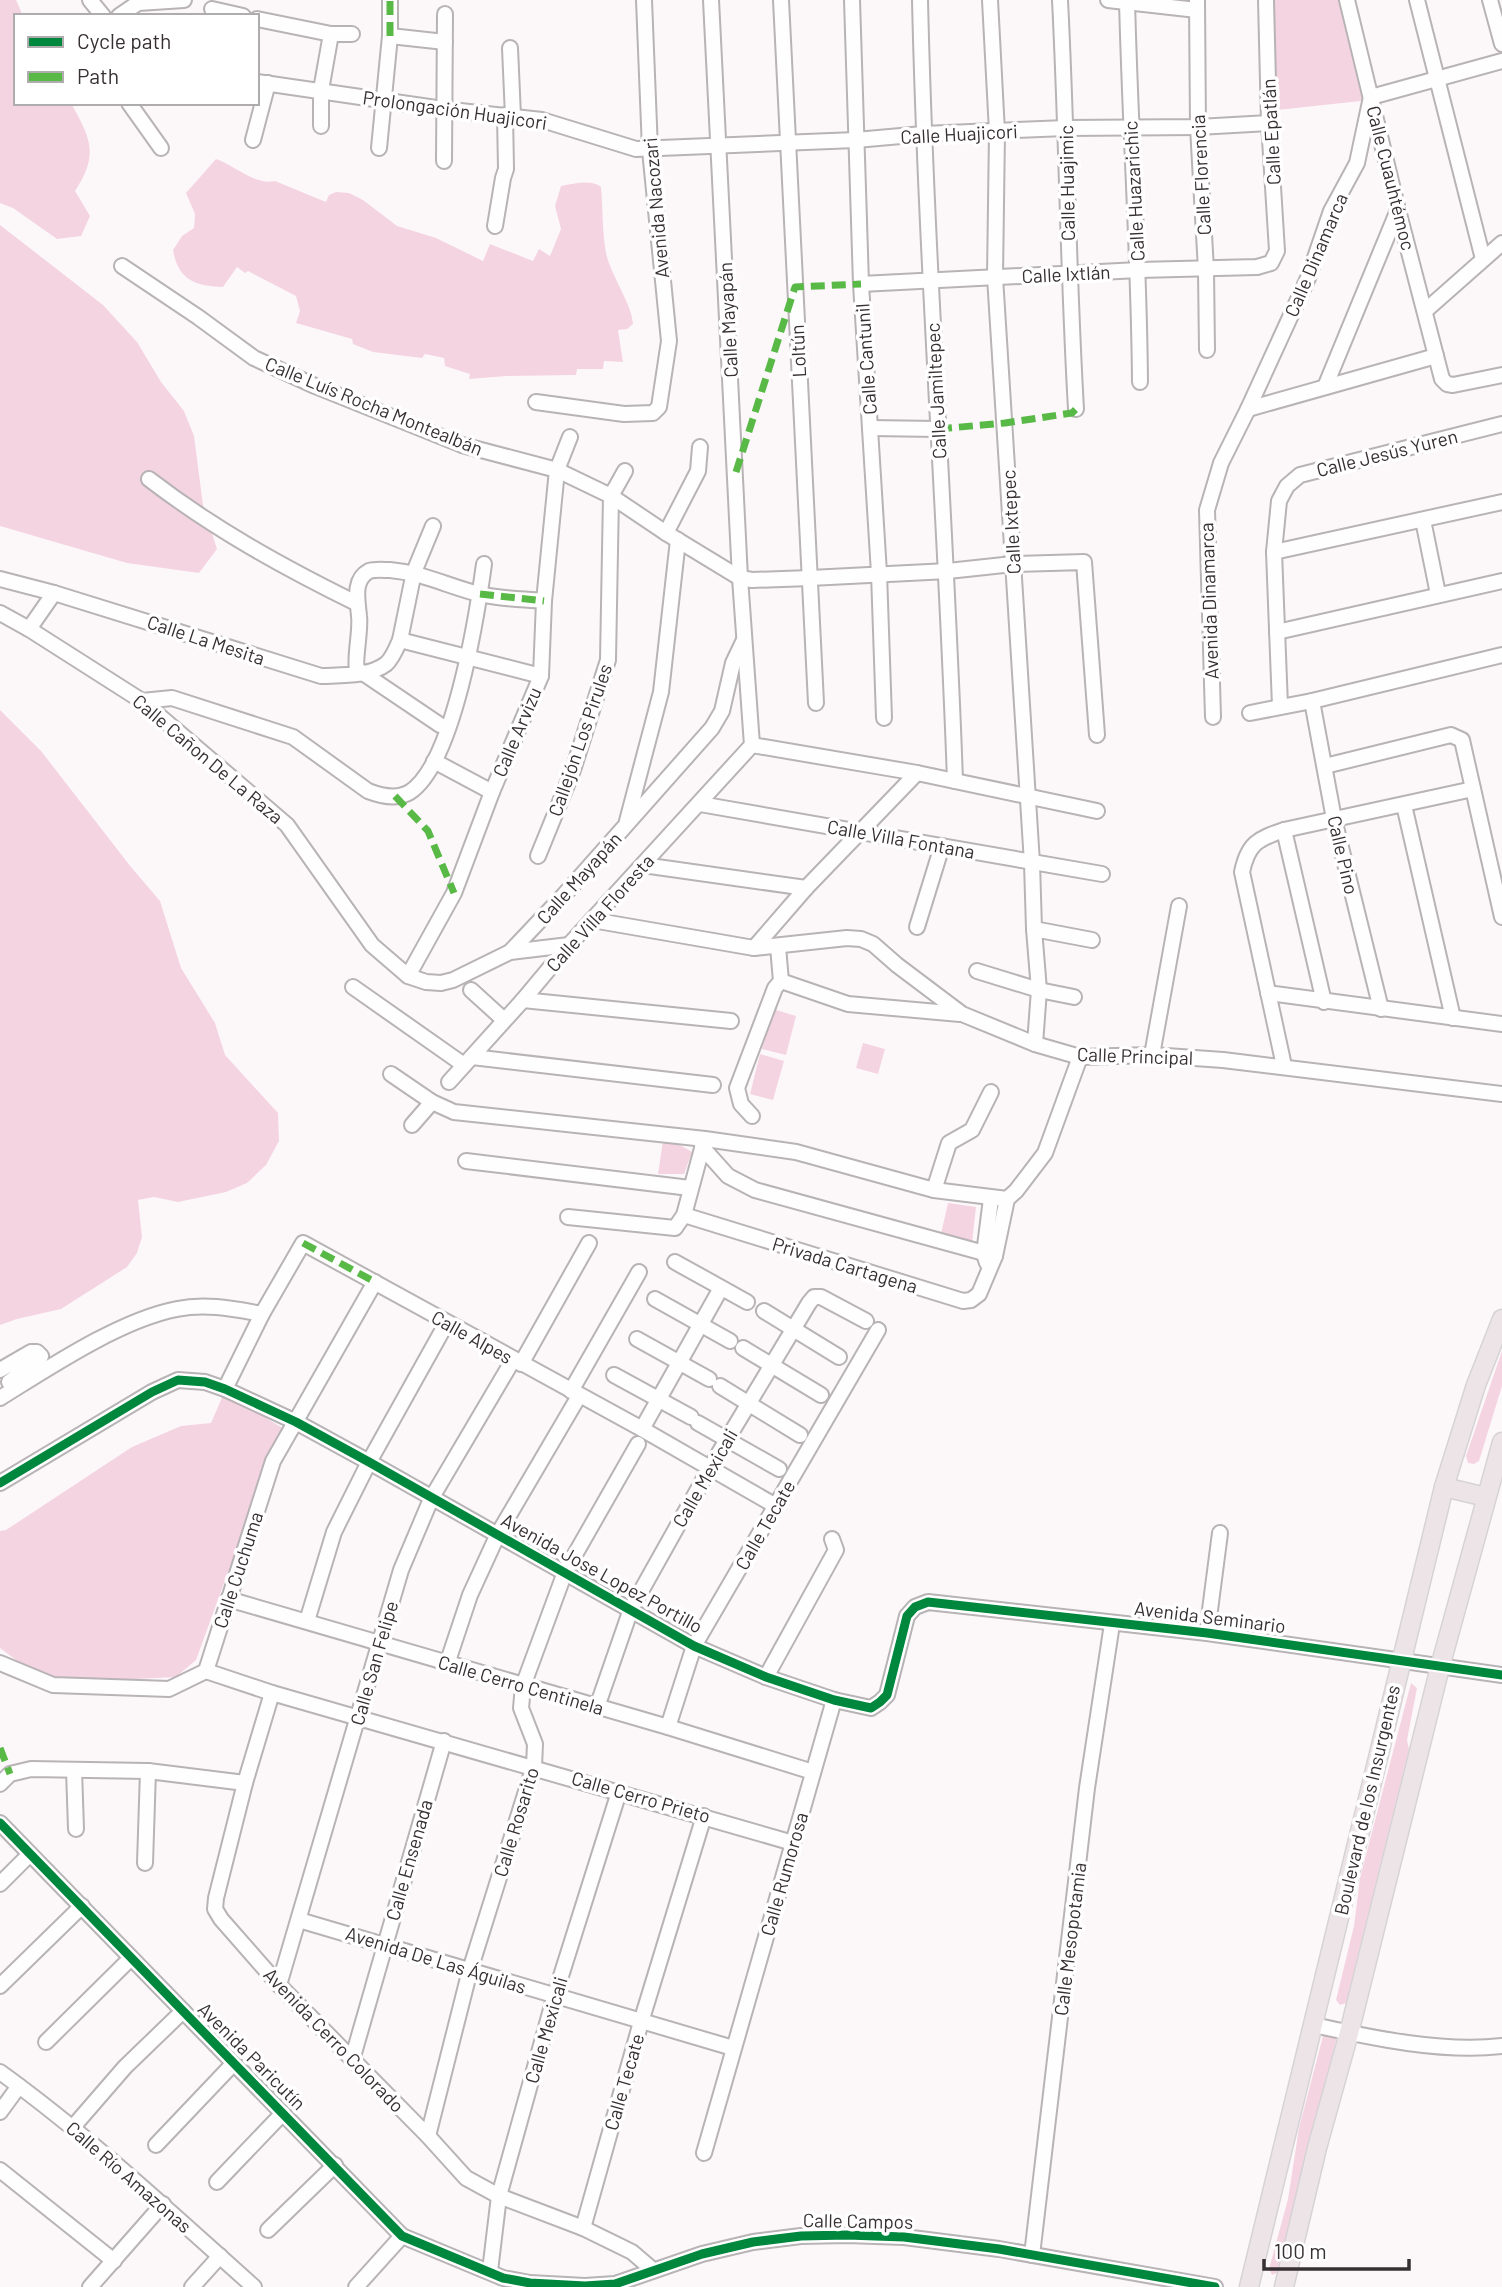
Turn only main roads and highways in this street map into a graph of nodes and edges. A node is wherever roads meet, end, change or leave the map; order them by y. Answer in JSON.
{"nodes":[{"id":1,"x":1502,"y":1319,"type":"edge"},
{"id":2,"x":1502,"y":1442,"type":"edge"},
{"id":3,"x":1444,"y":1487,"type":"junction"},
{"id":4,"x":1486,"y":1497,"type":"junction"},
{"id":5,"x":1249,"y":2287,"type":"edge"},
{"id":6,"x":1284,"y":2287,"type":"edge"}],
"edges":[{"from":1,"to":3,"type":"main road","name":"Boulevard de los Insurgentes"},
{"from":2,"to":4,"type":"main road","name":"Boulevard de los Insurgentes"},
{"from":3,"to":4,"type":"main road"},
{"from":3,"to":5,"type":"main road","name":"Boulevard de los Insurgentes"},
{"from":4,"to":6,"type":"main road","name":"Boulevard de los Insurgentes"}]}
